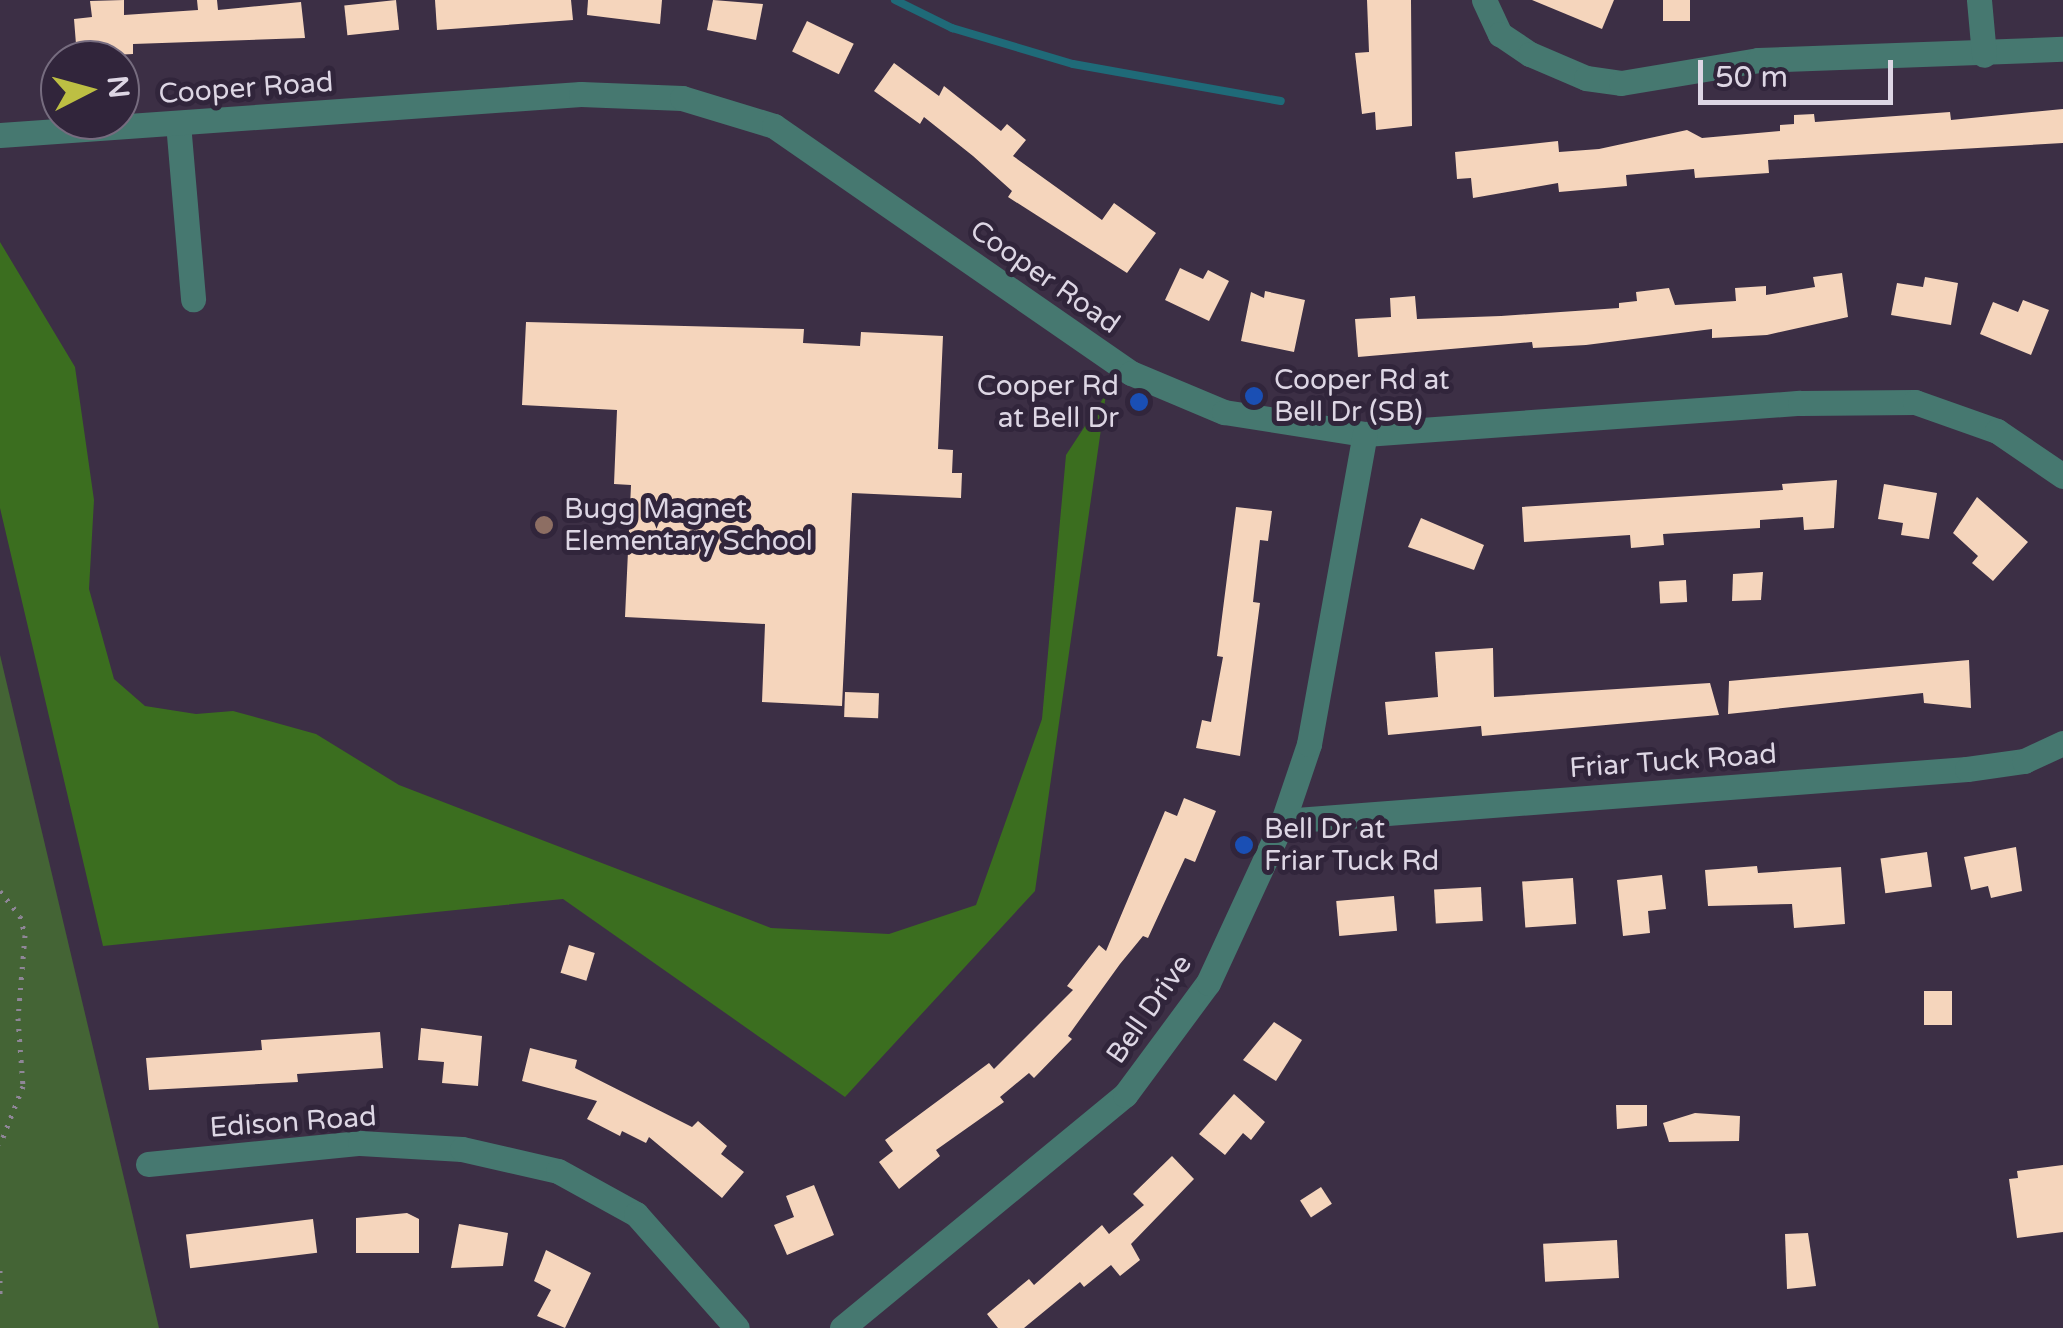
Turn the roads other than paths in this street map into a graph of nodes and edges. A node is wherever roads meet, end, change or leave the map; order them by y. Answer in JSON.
{"nodes":[{"id":1,"x":1484,"y":0,"type":"edge"},
{"id":2,"x":1979,"y":0,"type":"edge"},
{"id":3,"x":2063,"y":49,"type":"edge"},
{"id":4,"x":1984,"y":56,"type":"junction"},
{"id":5,"x":178,"y":123,"type":"junction"},
{"id":6,"x":0,"y":134,"type":"edge"},
{"id":7,"x":193,"y":299,"type":"dead end"},
{"id":8,"x":1364,"y":434,"type":"junction"},
{"id":9,"x":2063,"y":476,"type":"edge"},
{"id":10,"x":2063,"y":743,"type":"edge"},
{"id":11,"x":1283,"y":821,"type":"junction"},
{"id":12,"x":148,"y":1164,"type":"dead end"},
{"id":13,"x":738,"y":1328,"type":"edge"},
{"id":14,"x":842,"y":1328,"type":"edge"}],
"edges":[{"from":1,"to":4,"type":"street"},
{"from":2,"to":4,"type":"street"},
{"from":3,"to":4,"type":"street"},
{"from":5,"to":6,"type":"street","name":"Cooper Road"},
{"from":5,"to":7,"type":"street"},
{"from":5,"to":8,"type":"street","name":"Cooper Road"},
{"from":8,"to":9,"type":"street","name":"Cooper Road"},
{"from":8,"to":11,"type":"street","name":"Bell Drive"},
{"from":10,"to":11,"type":"street","name":"Friar Tuck Road"},
{"from":11,"to":14,"type":"street","name":"Bell Drive"},
{"from":12,"to":13,"type":"street","name":"Edison Road"}]}
